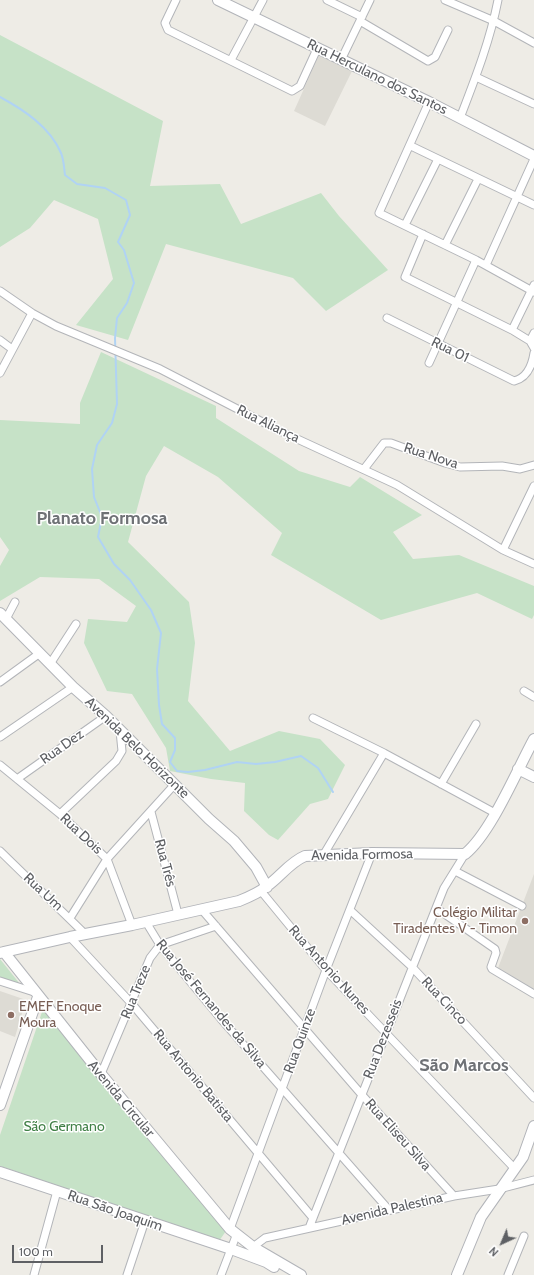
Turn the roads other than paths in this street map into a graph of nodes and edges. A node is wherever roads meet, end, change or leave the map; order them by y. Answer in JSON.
{"nodes":[{"id":1,"x":176,"y":0,"type":"edge"},
{"id":2,"x":221,"y":0,"type":"edge"},
{"id":3,"x":263,"y":0,"type":"edge"},
{"id":4,"x":327,"y":0,"type":"edge"},
{"id":5,"x":370,"y":0,"type":"edge"},
{"id":6,"x":445,"y":0,"type":"edge"},
{"id":7,"x":498,"y":0,"type":"edge"},
{"id":8,"x":254,"y":17,"type":"junction"},
{"id":9,"x":361,"y":19,"type":"junction"},
{"id":10,"x":494,"y":21,"type":"junction"},
{"id":11,"x":448,"y":30,"type":"dead end"},
{"id":12,"x":534,"y":43,"type":"edge"},
{"id":13,"x":318,"y":49,"type":"junction"},
{"id":14,"x":230,"y":60,"type":"junction"},
{"id":15,"x":341,"y":60,"type":"junction"},
{"id":16,"x":476,"y":77,"type":"junction"},
{"id":17,"x":429,"y":102,"type":"junction"},
{"id":18,"x":534,"y":104,"type":"edge"},
{"id":19,"x":460,"y":118,"type":"junction"},
{"id":20,"x":411,"y":146,"type":"junction"},
{"id":21,"x":534,"y":157,"type":"edge"},
{"id":22,"x":438,"y":159,"type":"junction"},
{"id":23,"x":478,"y":179,"type":"junction"},
{"id":24,"x":517,"y":197,"type":"junction"},
{"id":25,"x":534,"y":205,"type":"edge"},
{"id":26,"x":405,"y":225,"type":"junction"},
{"id":27,"x":423,"y":234,"type":"junction"},
{"id":28,"x":445,"y":245,"type":"junction"},
{"id":29,"x":476,"y":260,"type":"junction"},
{"id":30,"x":486,"y":265,"type":"junction"},
{"id":31,"x":533,"y":289,"type":"edge"},
{"id":32,"x":0,"y":290,"type":"edge"},
{"id":33,"x":458,"y":304,"type":"junction"},
{"id":34,"x":32,"y":313,"type":"junction"},
{"id":35,"x":386,"y":318,"type":"dead end"},
{"id":36,"x":512,"y":330,"type":"junction"},
{"id":37,"x":534,"y":333,"type":"edge"},
{"id":38,"x":0,"y":340,"type":"edge"},
{"id":39,"x":530,"y":341,"type":"junction"},
{"id":40,"x":439,"y":344,"type":"junction"},
{"id":41,"x":534,"y":348,"type":"edge"},
{"id":42,"x":12,"y":349,"type":"junction"},
{"id":43,"x":534,"y":353,"type":"edge"},
{"id":44,"x":430,"y":363,"type":"dead end"},
{"id":45,"x":0,"y":373,"type":"edge"},
{"id":46,"x":534,"y":465,"type":"edge"},
{"id":47,"x":364,"y":469,"type":"junction"},
{"id":48,"x":534,"y":486,"type":"edge"},
{"id":49,"x":504,"y":550,"type":"junction"},
{"id":50,"x":534,"y":564,"type":"edge"},
{"id":51,"x":15,"y":602,"type":"dead end"},
{"id":52,"x":2,"y":616,"type":"edge"},
{"id":53,"x":76,"y":624,"type":"dead end"},
{"id":54,"x":40,"y":653,"type":"junction"},
{"id":55,"x":50,"y":664,"type":"junction"},
{"id":56,"x":0,"y":682,"type":"edge"},
{"id":57,"x":73,"y":687,"type":"junction"},
{"id":58,"x":524,"y":691,"type":"dead end"},
{"id":59,"x":534,"y":697,"type":"edge"},
{"id":60,"x":106,"y":716,"type":"junction"},
{"id":61,"x":313,"y":718,"type":"dead end"},
{"id":62,"x":476,"y":724,"type":"dead end"},
{"id":63,"x":120,"y":731,"type":"junction"},
{"id":64,"x":0,"y":737,"type":"edge"},
{"id":65,"x":534,"y":739,"type":"edge"},
{"id":66,"x":384,"y":753,"type":"junction"},
{"id":67,"x":0,"y":765,"type":"edge"},
{"id":68,"x":518,"y":769,"type":"junction"},
{"id":69,"x":534,"y":777,"type":"edge"},
{"id":70,"x":17,"y":779,"type":"junction"},
{"id":71,"x":175,"y":784,"type":"junction"},
{"id":72,"x":441,"y":784,"type":"junction"},
{"id":73,"x":151,"y":812,"type":"junction"},
{"id":74,"x":495,"y":813,"type":"junction"},
{"id":75,"x":60,"y":814,"type":"junction"},
{"id":76,"x":0,"y":852,"type":"edge"},
{"id":77,"x":372,"y":853,"type":"junction"},
{"id":78,"x":324,"y":854,"type":"junction"},
{"id":79,"x":465,"y":854,"type":"junction"},
{"id":80,"x":107,"y":859,"type":"junction"},
{"id":81,"x":455,"y":871,"type":"junction"},
{"id":82,"x":264,"y":889,"type":"junction"},
{"id":83,"x":522,"y":906,"type":"dead end"},
{"id":84,"x":436,"y":908,"type":"junction"},
{"id":85,"x":202,"y":910,"type":"junction"},
{"id":86,"x":350,"y":910,"type":"junction"},
{"id":87,"x":178,"y":914,"type":"junction"},
{"id":88,"x":70,"y":918,"type":"junction"},
{"id":89,"x":146,"y":922,"type":"junction"},
{"id":90,"x":132,"y":926,"type":"junction"},
{"id":91,"x":216,"y":926,"type":"junction"},
{"id":92,"x":85,"y":934,"type":"junction"},
{"id":93,"x":70,"y":937,"type":"junction"},
{"id":94,"x":160,"y":945,"type":"junction"},
{"id":95,"x":1,"y":951,"type":"edge"},
{"id":96,"x":412,"y":967,"type":"junction"},
{"id":97,"x":326,"y":970,"type":"junction"},
{"id":98,"x":0,"y":981,"type":"edge"},
{"id":99,"x":36,"y":994,"type":"junction"},
{"id":100,"x":534,"y":994,"type":"edge"},
{"id":101,"x":132,"y":1004,"type":"junction"},
{"id":102,"x":304,"y":1027,"type":"junction"},
{"id":103,"x":386,"y":1032,"type":"junction"},
{"id":104,"x":101,"y":1074,"type":"junction"},
{"id":105,"x":282,"y":1089,"type":"junction"},
{"id":106,"x":362,"y":1095,"type":"junction"},
{"id":107,"x":534,"y":1098,"type":"edge"},
{"id":108,"x":0,"y":1106,"type":"edge"},
{"id":109,"x":534,"y":1126,"type":"edge"},
{"id":110,"x":259,"y":1154,"type":"junction"},
{"id":111,"x":339,"y":1154,"type":"junction"},
{"id":112,"x":515,"y":1169,"type":"junction"},
{"id":113,"x":0,"y":1172,"type":"edge"},
{"id":114,"x":534,"y":1180,"type":"edge"},
{"id":115,"x":499,"y":1189,"type":"junction"},
{"id":116,"x":57,"y":1191,"type":"junction"},
{"id":117,"x":454,"y":1196,"type":"junction"},
{"id":118,"x":389,"y":1210,"type":"junction"},
{"id":119,"x":313,"y":1218,"type":"junction"},
{"id":120,"x":145,"y":1221,"type":"junction"},
{"id":121,"x":309,"y":1228,"type":"junction"},
{"id":122,"x":233,"y":1232,"type":"junction"},
{"id":123,"x":524,"y":1236,"type":"dead end"},
{"id":124,"x":253,"y":1247,"type":"junction"},
{"id":125,"x":231,"y":1249,"type":"junction"},
{"id":126,"x":34,"y":1275,"type":"edge"},
{"id":127,"x":127,"y":1275,"type":"edge"},
{"id":128,"x":221,"y":1275,"type":"edge"},
{"id":129,"x":287,"y":1275,"type":"edge"},
{"id":130,"x":301,"y":1275,"type":"edge"},
{"id":131,"x":457,"y":1275,"type":"edge"},
{"id":132,"x":508,"y":1275,"type":"edge"}],
"edges":[{"from":1,"to":14,"type":"street"},
{"from":2,"to":8,"type":"main road","name":"Rua Herculano dos Santos"},
{"from":3,"to":8,"type":"street"},
{"from":4,"to":9,"type":"street"},
{"from":5,"to":9,"type":"street"},
{"from":6,"to":10,"type":"street"},
{"from":7,"to":10,"type":"street"},
{"from":8,"to":13,"type":"main road","name":"Rua Herculano dos Santos"},
{"from":8,"to":14,"type":"street"},
{"from":9,"to":11,"type":"street"},
{"from":9,"to":15,"type":"street"},
{"from":10,"to":12,"type":"street"},
{"from":10,"to":16,"type":"street"},
{"from":13,"to":14,"type":"street"},
{"from":13,"to":15,"type":"main road","name":"Rua Herculano dos Santos"},
{"from":15,"to":17,"type":"main road","name":"Rua Herculano dos Santos"},
{"from":16,"to":18,"type":"street"},
{"from":16,"to":19,"type":"street"},
{"from":17,"to":19,"type":"main road","name":"Rua Herculano dos Santos"},
{"from":17,"to":20,"type":"street"},
{"from":19,"to":21,"type":"main road","name":"Rua Herculano dos Santos"},
{"from":20,"to":22,"type":"street"},
{"from":20,"to":26,"type":"street"},
{"from":21,"to":24,"type":"street"},
{"from":22,"to":23,"type":"street"},
{"from":22,"to":26,"type":"street"},
{"from":23,"to":24,"type":"street"},
{"from":23,"to":28,"type":"street"},
{"from":24,"to":25,"type":"street"},
{"from":24,"to":30,"type":"street"},
{"from":26,"to":27,"type":"street"},
{"from":27,"to":28,"type":"street"},
{"from":27,"to":33,"type":"street"},
{"from":28,"to":29,"type":"street"},
{"from":29,"to":30,"type":"street"},
{"from":29,"to":33,"type":"street"},
{"from":30,"to":31,"type":"street"},
{"from":31,"to":36,"type":"street"},
{"from":32,"to":34,"type":"street","name":"Rua Aliança"},
{"from":33,"to":36,"type":"street"},
{"from":33,"to":40,"type":"street"},
{"from":34,"to":42,"type":"street"},
{"from":34,"to":47,"type":"street","name":"Rua Aliança"},
{"from":35,"to":40,"type":"street","name":"Rua 01"},
{"from":36,"to":39,"type":"street"},
{"from":37,"to":39,"type":"street"},
{"from":38,"to":42,"type":"street"},
{"from":39,"to":41,"type":"street"},
{"from":40,"to":43,"type":"street","name":"Rua 01"},
{"from":40,"to":44,"type":"street"},
{"from":42,"to":45,"type":"street"},
{"from":46,"to":47,"type":"street","name":"Rua Nova"},
{"from":47,"to":49,"type":"street","name":"Rua Aliança"},
{"from":48,"to":49,"type":"street"},
{"from":49,"to":50,"type":"street","name":"Rua Aliança"},
{"from":51,"to":52,"type":"street"},
{"from":52,"to":54,"type":"main road","name":"Avenida Belo Horizonte"},
{"from":53,"to":55,"type":"street"},
{"from":54,"to":55,"type":"main road","name":"Avenida Belo Horizonte"},
{"from":54,"to":56,"type":"street"},
{"from":55,"to":57,"type":"main road","name":"Avenida Belo Horizonte"},
{"from":57,"to":60,"type":"main road","name":"Avenida Belo Horizonte"},
{"from":57,"to":64,"type":"street"},
{"from":58,"to":59,"type":"street"},
{"from":60,"to":63,"type":"main road","name":"Avenida Belo Horizonte"},
{"from":60,"to":70,"type":"street","name":"Rua Dez"},
{"from":61,"to":66,"type":"street"},
{"from":62,"to":72,"type":"street"},
{"from":63,"to":71,"type":"main road","name":"Avenida Belo Horizonte"},
{"from":63,"to":75,"type":"street"},
{"from":65,"to":68,"type":"main road"},
{"from":66,"to":72,"type":"street"},
{"from":66,"to":78,"type":"street"},
{"from":67,"to":70,"type":"street","name":"Rua Dois"},
{"from":68,"to":69,"type":"main road"},
{"from":68,"to":74,"type":"main road"},
{"from":70,"to":75,"type":"street","name":"Rua Dois"},
{"from":71,"to":73,"type":"street"},
{"from":71,"to":82,"type":"main road","name":"Avenida Belo Horizonte"},
{"from":72,"to":74,"type":"street"},
{"from":73,"to":80,"type":"street"},
{"from":73,"to":87,"type":"street","name":"Rua Três"},
{"from":74,"to":79,"type":"main road"},
{"from":75,"to":80,"type":"street","name":"Rua Dois"},
{"from":76,"to":88,"type":"street","name":"Rua Um"},
{"from":77,"to":78,"type":"main road","name":"Avenida Formosa"},
{"from":77,"to":79,"type":"main road","name":"Avenida Formosa"},
{"from":77,"to":86,"type":"street","name":"Rua Quinze"},
{"from":78,"to":82,"type":"main road","name":"Avenida Formosa"},
{"from":79,"to":81,"type":"street","name":"Rua Dezesseis"},
{"from":80,"to":88,"type":"street"},
{"from":80,"to":90,"type":"street","name":"Rua Dois"},
{"from":81,"to":83,"type":"street"},
{"from":81,"to":84,"type":"street","name":"Rua Dezesseis"},
{"from":82,"to":85,"type":"main road","name":"Avenida Formosa"},
{"from":82,"to":97,"type":"street","name":"Rua Antonio Nunes"},
{"from":84,"to":96,"type":"street","name":"Rua Dezesseis"},
{"from":84,"to":100,"type":"street"},
{"from":85,"to":87,"type":"main road","name":"Avenida Formosa"},
{"from":85,"to":91,"type":"street","name":"Rua Eliseu Silva"},
{"from":86,"to":96,"type":"street","name":"Rua Cinco"},
{"from":86,"to":97,"type":"street","name":"Rua Quinze"},
{"from":87,"to":89,"type":"main road","name":"Avenida Formosa"},
{"from":88,"to":92,"type":"street","name":"Rua Um"},
{"from":89,"to":90,"type":"main road","name":"Avenida Formosa"},
{"from":89,"to":94,"type":"street","name":"Rua José Fernandes da Silva"},
{"from":90,"to":92,"type":"main road","name":"Avenida Formosa"},
{"from":91,"to":94,"type":"street"},
{"from":91,"to":102,"type":"street","name":"Rua Eliseu Silva"},
{"from":92,"to":93,"type":"main road","name":"Avenida Formosa"},
{"from":93,"to":95,"type":"main road","name":"Avenida Formosa"},
{"from":93,"to":101,"type":"street","name":"Rua Antonio Batista"},
{"from":94,"to":101,"type":"street","name":"Rua Treze"},
{"from":94,"to":105,"type":"street","name":"Rua José Fernandes da Silva"},
{"from":95,"to":99,"type":"main road","name":"Avenida Circular"},
{"from":96,"to":103,"type":"street","name":"Rua Dezesseis"},
{"from":96,"to":107,"type":"street","name":"Rua Cinco"},
{"from":97,"to":102,"type":"street","name":"Rua Quinze"},
{"from":97,"to":103,"type":"street","name":"Rua Antonio Nunes"},
{"from":98,"to":99,"type":"street"},
{"from":99,"to":104,"type":"main road","name":"Avenida Circular"},
{"from":99,"to":108,"type":"main road"},
{"from":101,"to":104,"type":"street","name":"Rua Treze"},
{"from":101,"to":110,"type":"street","name":"Rua Antonio Batista"},
{"from":102,"to":105,"type":"street","name":"Rua Quinze"},
{"from":102,"to":106,"type":"street","name":"Rua Eliseu Silva"},
{"from":103,"to":106,"type":"street","name":"Rua Dezesseis"},
{"from":103,"to":112,"type":"street","name":"Rua Antonio Nunes"},
{"from":104,"to":122,"type":"main road","name":"Avenida Circular"},
{"from":105,"to":110,"type":"street","name":"Rua Quinze"},
{"from":105,"to":111,"type":"street","name":"Rua José Fernandes da Silva"},
{"from":106,"to":111,"type":"street","name":"Rua Dezesseis"},
{"from":106,"to":117,"type":"street","name":"Rua Eliseu Silva"},
{"from":109,"to":112,"type":"main road"},
{"from":110,"to":119,"type":"street","name":"Rua Antonio Batista"},
{"from":110,"to":122,"type":"street","name":"Rua Quinze"},
{"from":111,"to":118,"type":"street","name":"Rua José Fernandes da Silva"},
{"from":111,"to":119,"type":"street","name":"Rua Dezesseis"},
{"from":112,"to":115,"type":"main road"},
{"from":113,"to":116,"type":"main road","name":"Rua São Joaquim"},
{"from":114,"to":115,"type":"street","name":"Avenida Palestina"},
{"from":115,"to":117,"type":"street","name":"Avenida Palestina"},
{"from":115,"to":131,"type":"main road"},
{"from":116,"to":120,"type":"main road","name":"Rua São Joaquim"},
{"from":116,"to":126,"type":"street"},
{"from":117,"to":118,"type":"street","name":"Avenida Palestina"},
{"from":118,"to":121,"type":"street","name":"Avenida Palestina"},
{"from":119,"to":121,"type":"street","name":"Rua Dezesseis"},
{"from":120,"to":125,"type":"main road","name":"Rua São Joaquim"},
{"from":120,"to":127,"type":"street"},
{"from":121,"to":124,"type":"street","name":"Avenida Palestina"},
{"from":122,"to":124,"type":"main road","name":"Avenida Circular"},
{"from":122,"to":125,"type":"street"},
{"from":123,"to":132,"type":"street"},
{"from":124,"to":130,"type":"main road","name":"Avenida Circular"},
{"from":125,"to":128,"type":"street"},
{"from":125,"to":129,"type":"main road","name":"Rua São Joaquim"}]}
